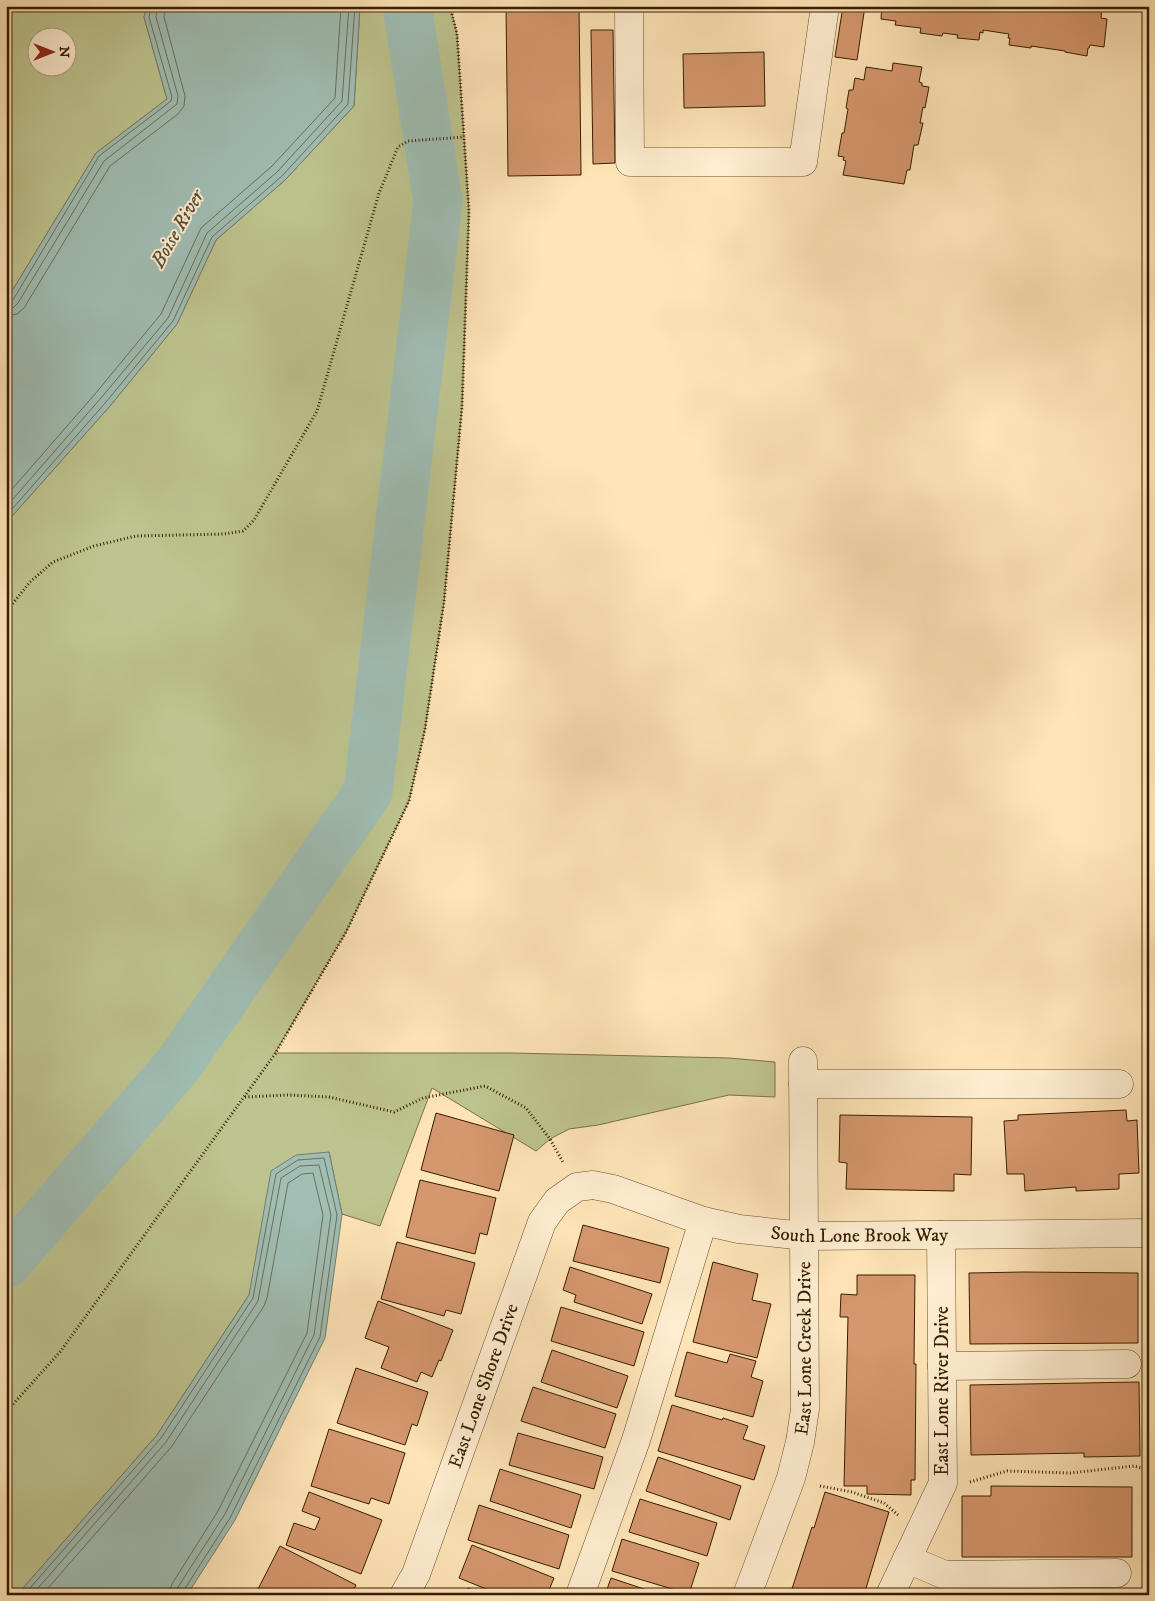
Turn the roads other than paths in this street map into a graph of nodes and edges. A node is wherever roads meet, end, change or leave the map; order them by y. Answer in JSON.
{"nodes":[{"id":1,"x":629,"y":6,"type":"edge"},
{"id":2,"x":825,"y":6,"type":"edge"},
{"id":3,"x":1120,"y":1084,"type":"dead end"},
{"id":4,"x":576,"y":1187,"type":"joint"},
{"id":5,"x":703,"y":1221,"type":"junction"},
{"id":6,"x":1149,"y":1233,"type":"edge"},
{"id":7,"x":941,"y":1235,"type":"junction"},
{"id":8,"x":804,"y":1236,"type":"junction"},
{"id":9,"x":1127,"y":1364,"type":"dead end"},
{"id":10,"x":942,"y":1366,"type":"junction"},
{"id":11,"x":907,"y":1559,"type":"junction"},
{"id":12,"x":1117,"y":1573,"type":"dead end"},
{"id":13,"x":404,"y":1595,"type":"edge"},
{"id":14,"x":580,"y":1595,"type":"edge"},
{"id":15,"x":747,"y":1595,"type":"edge"},
{"id":16,"x":890,"y":1595,"type":"edge"}],
"edges":[{"from":1,"to":2,"type":"street"},
{"from":3,"to":8,"type":"street","name":"East Lone Creek Drive"},
{"from":4,"to":5,"type":"street","name":"South Lone Brook Way"},
{"from":4,"to":13,"type":"street","name":"East Lone Shore Drive"},
{"from":5,"to":8,"type":"street","name":"South Lone Brook Way"},
{"from":5,"to":14,"type":"street"},
{"from":6,"to":7,"type":"street","name":"South Lone Brook Way"},
{"from":7,"to":8,"type":"street","name":"South Lone Brook Way"},
{"from":7,"to":10,"type":"street","name":"East Lone River Drive"},
{"from":8,"to":15,"type":"street","name":"East Lone Creek Drive"},
{"from":9,"to":10,"type":"street"},
{"from":10,"to":11,"type":"street","name":"East Lone River Drive"},
{"from":11,"to":12,"type":"street"},
{"from":11,"to":16,"type":"street","name":"East Lone River Drive"}]}
